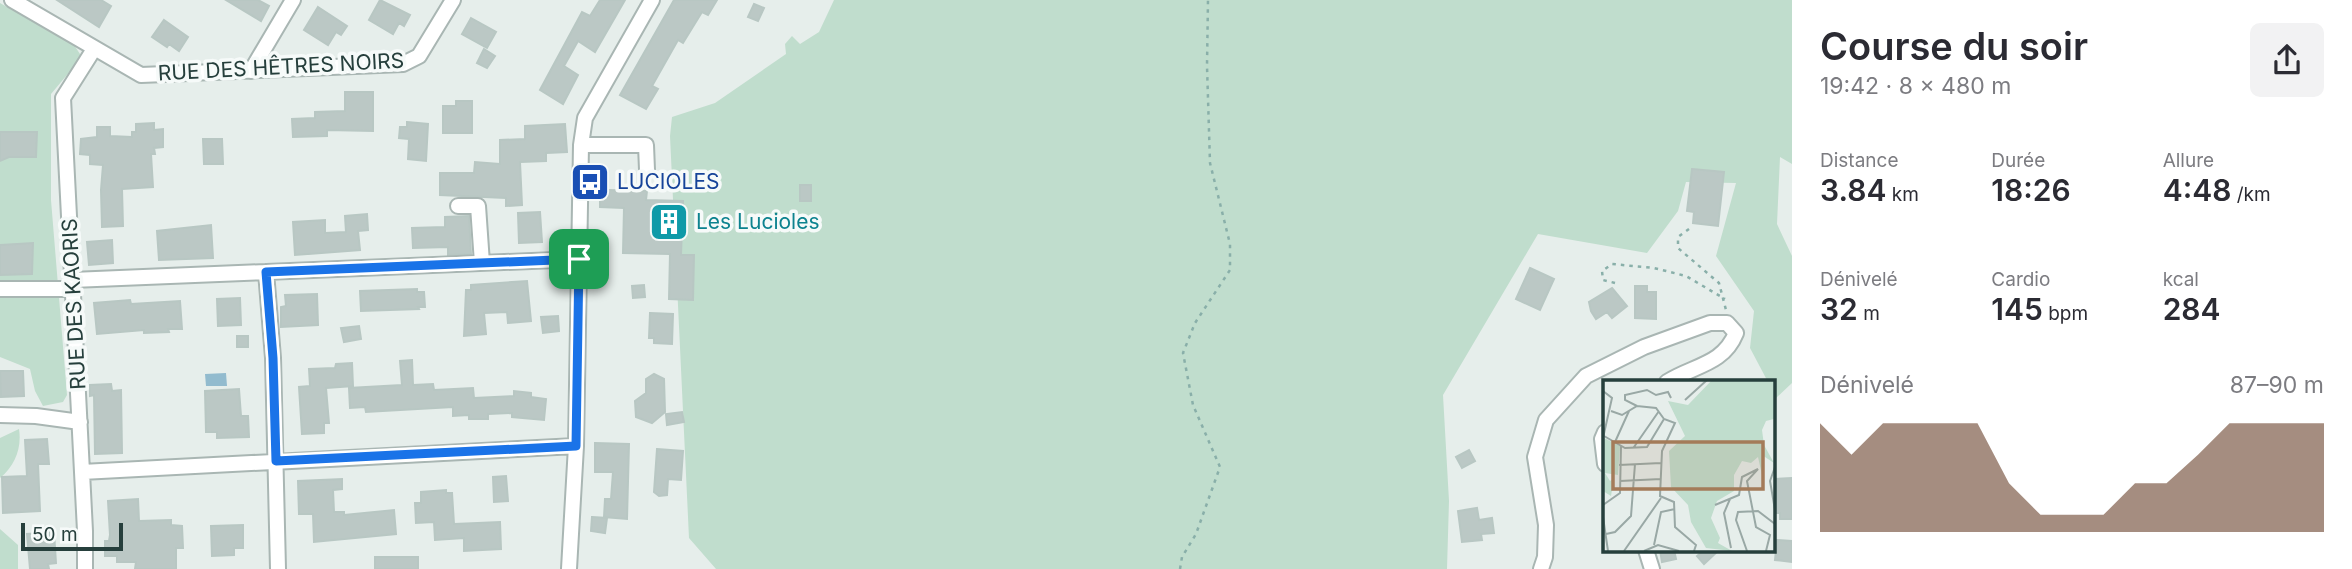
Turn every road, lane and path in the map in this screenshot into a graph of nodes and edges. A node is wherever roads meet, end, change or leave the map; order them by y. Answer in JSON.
{"nodes":[{"id":1,"x":12,"y":0,"type":"edge"},
{"id":2,"x":293,"y":0,"type":"edge"},
{"id":3,"x":453,"y":0,"type":"edge"},
{"id":4,"x":652,"y":0,"type":"edge"},
{"id":5,"x":1208,"y":0,"type":"edge"},
{"id":6,"x":29,"y":4,"type":"edge"},
{"id":7,"x":94,"y":49,"type":"junction"},
{"id":8,"x":251,"y":71,"type":"junction"},
{"id":9,"x":581,"y":145,"type":"junction"},
{"id":10,"x":647,"y":170,"type":"dead end"},
{"id":11,"x":458,"y":206,"type":"dead end"},
{"id":12,"x":1689,"y":229,"type":"dead end"},
{"id":13,"x":579,"y":259,"type":"junction"},
{"id":14,"x":482,"y":263,"type":"junction"},
{"id":15,"x":266,"y":272,"type":"junction"},
{"id":16,"x":1615,"y":283,"type":"dead end"},
{"id":17,"x":73,"y":285,"type":"junction"},
{"id":18,"x":0,"y":289,"type":"edge"},
{"id":19,"x":1725,"y":299,"type":"junction"},
{"id":20,"x":1727,"y":324,"type":"junction"},
{"id":21,"x":1670,"y":380,"type":"edge"},
{"id":22,"x":0,"y":415,"type":"edge"},
{"id":23,"x":80,"y":422,"type":"junction"},
{"id":24,"x":576,"y":446,"type":"junction"},
{"id":25,"x":276,"y":461,"type":"junction"},
{"id":26,"x":82,"y":472,"type":"junction"},
{"id":27,"x":1647,"y":552,"type":"edge"},
{"id":28,"x":85,"y":569,"type":"edge"},
{"id":29,"x":278,"y":569,"type":"edge"},
{"id":30,"x":569,"y":569,"type":"edge"},
{"id":31,"x":1180,"y":569,"type":"edge"},
{"id":32,"x":1541,"y":569,"type":"edge"},
{"id":33,"x":1652,"y":569,"type":"edge"}],
"edges":[{"from":1,"to":6,"type":"street","name":"RUE DES HÊTRES NOIRS"},
{"from":2,"to":8,"type":"street"},
{"from":3,"to":8,"type":"street","name":"RUE DES HÊTRES NOIRS"},
{"from":4,"to":9,"type":"street"},
{"from":5,"to":31,"type":"path"},
{"from":6,"to":7,"type":"street","name":"RUE DES HÊTRES NOIRS"},
{"from":7,"to":8,"type":"street","name":"RUE DES HÊTRES NOIRS"},
{"from":7,"to":17,"type":"street","name":"RUE DES KAORIS"},
{"from":9,"to":10,"type":"street"},
{"from":9,"to":13,"type":"street"},
{"from":11,"to":14,"type":"street"},
{"from":12,"to":19,"type":"path"},
{"from":13,"to":14,"type":"street"},
{"from":13,"to":24,"type":"street"},
{"from":14,"to":15,"type":"street"},
{"from":15,"to":17,"type":"street"},
{"from":15,"to":25,"type":"street"},
{"from":16,"to":19,"type":"path"},
{"from":17,"to":18,"type":"street"},
{"from":17,"to":23,"type":"street","name":"RUE DES KAORIS"},
{"from":19,"to":20,"type":"path"},
{"from":20,"to":21,"type":"street"},
{"from":20,"to":32,"type":"street"},
{"from":22,"to":23,"type":"street"},
{"from":23,"to":26,"type":"street","name":"RUE DES KAORIS"},
{"from":24,"to":25,"type":"street"},
{"from":24,"to":30,"type":"street"},
{"from":25,"to":26,"type":"street"},
{"from":25,"to":29,"type":"street"},
{"from":26,"to":28,"type":"street","name":"RUE DES KAORIS"},
{"from":27,"to":33,"type":"street"}]}
